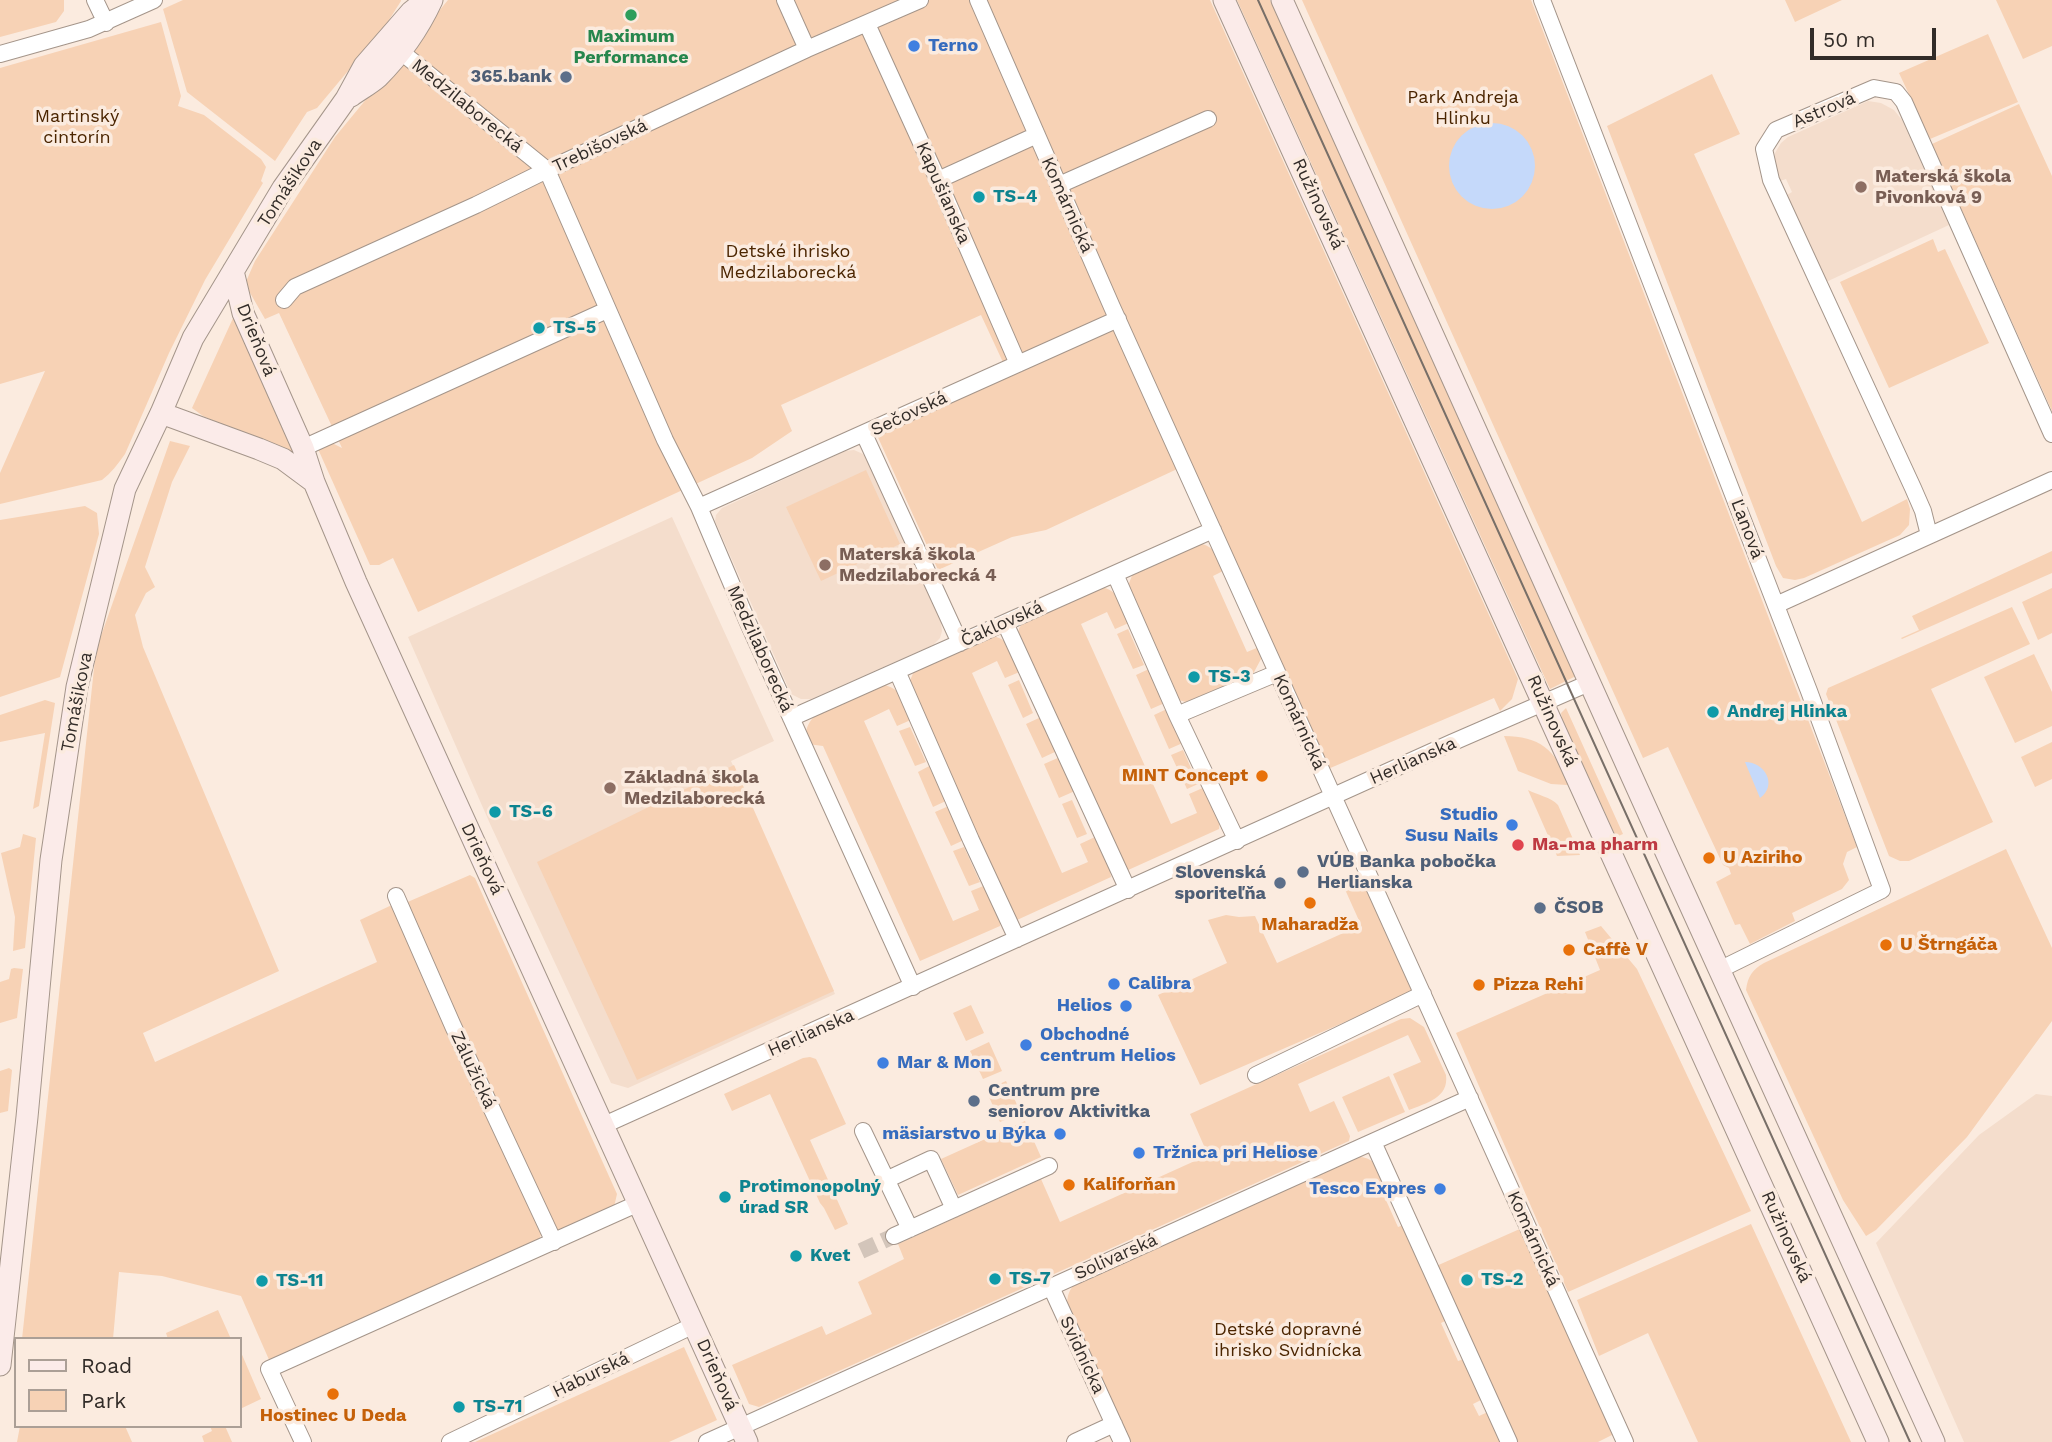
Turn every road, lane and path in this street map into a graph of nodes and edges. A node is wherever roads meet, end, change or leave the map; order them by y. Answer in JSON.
{"nodes":[{"id":1,"x":95,"y":0,"type":"edge"},
{"id":2,"x":154,"y":0,"type":"edge"},
{"id":3,"x":426,"y":0,"type":"edge"},
{"id":4,"x":432,"y":0,"type":"edge"},
{"id":5,"x":785,"y":0,"type":"edge"},
{"id":6,"x":920,"y":0,"type":"edge"},
{"id":7,"x":978,"y":0,"type":"edge"},
{"id":8,"x":1224,"y":0,"type":"edge"},
{"id":9,"x":1282,"y":0,"type":"edge"},
{"id":10,"x":1542,"y":0,"type":"edge"},
{"id":11,"x":106,"y":23,"type":"junction"},
{"id":12,"x":867,"y":24,"type":"junction"},
{"id":13,"x":807,"y":49,"type":"junction"},
{"id":14,"x":400,"y":51,"type":"junction"},
{"id":15,"x":0,"y":54,"type":"edge"},
{"id":16,"x":346,"y":99,"type":"junction"},
{"id":17,"x":1208,"y":119,"type":"dead end"},
{"id":18,"x":1037,"y":135,"type":"junction"},
{"id":19,"x":547,"y":170,"type":"junction"},
{"id":20,"x":938,"y":180,"type":"junction"},
{"id":21,"x":1059,"y":185,"type":"junction"},
{"id":22,"x":233,"y":271,"type":"junction"},
{"id":23,"x":284,"y":300,"type":"dead end"},
{"id":24,"x":607,"y":310,"type":"junction"},
{"id":25,"x":1118,"y":319,"type":"junction"},
{"id":26,"x":1018,"y":363,"type":"junction"},
{"id":27,"x":161,"y":413,"type":"junction"},
{"id":28,"x":864,"y":434,"type":"junction"},
{"id":29,"x":2052,"y":435,"type":"edge"},
{"id":30,"x":303,"y":448,"type":"junction"},
{"id":31,"x":2052,"y":480,"type":"edge"},
{"id":32,"x":314,"y":482,"type":"junction"},
{"id":33,"x":699,"y":507,"type":"junction"},
{"id":34,"x":1213,"y":530,"type":"junction"},
{"id":35,"x":1929,"y":535,"type":"junction"},
{"id":36,"x":1115,"y":574,"type":"junction"},
{"id":37,"x":1776,"y":605,"type":"junction"},
{"id":38,"x":1005,"y":622,"type":"junction"},
{"id":39,"x":960,"y":643,"type":"junction"},
{"id":40,"x":897,"y":671,"type":"junction"},
{"id":41,"x":1277,"y":673,"type":"junction"},
{"id":42,"x":1590,"y":683,"type":"junction"},
{"id":43,"x":1544,"y":702,"type":"junction"},
{"id":44,"x":1177,"y":715,"type":"junction"},
{"id":45,"x":791,"y":718,"type":"junction"},
{"id":46,"x":1333,"y":796,"type":"junction"},
{"id":47,"x":1237,"y":841,"type":"junction"},
{"id":48,"x":1128,"y":890,"type":"junction"},
{"id":49,"x":396,"y":896,"type":"dead end"},
{"id":50,"x":1017,"y":939,"type":"junction"},
{"id":51,"x":1720,"y":970,"type":"junction"},
{"id":52,"x":913,"y":987,"type":"junction"},
{"id":53,"x":1423,"y":993,"type":"junction"},
{"id":54,"x":1256,"y":1075,"type":"dead end"},
{"id":55,"x":1470,"y":1098,"type":"junction"},
{"id":56,"x":604,"y":1125,"type":"junction"},
{"id":57,"x":863,"y":1131,"type":"dead end"},
{"id":58,"x":1373,"y":1142,"type":"junction"},
{"id":59,"x":1049,"y":1166,"type":"dead end"},
{"id":60,"x":886,"y":1180,"type":"junction"},
{"id":61,"x":639,"y":1203,"type":"junction"},
{"id":62,"x":954,"y":1209,"type":"junction"},
{"id":63,"x":554,"y":1242,"type":"junction"},
{"id":64,"x":1056,"y":1285,"type":"junction"},
{"id":65,"x":694,"y":1325,"type":"junction"},
{"id":66,"x":0,"y":1364,"type":"edge"},
{"id":67,"x":1114,"y":1424,"type":"junction"},
{"id":68,"x":744,"y":1435,"type":"edge"},
{"id":69,"x":1618,"y":1440,"type":"edge"},
{"id":70,"x":303,"y":1442,"type":"edge"},
{"id":71,"x":450,"y":1442,"type":"edge"},
{"id":72,"x":707,"y":1442,"type":"edge"},
{"id":73,"x":1074,"y":1442,"type":"edge"},
{"id":74,"x":1122,"y":1442,"type":"edge"},
{"id":75,"x":1509,"y":1442,"type":"edge"},
{"id":76,"x":1878,"y":1442,"type":"edge"},
{"id":77,"x":1934,"y":1442,"type":"edge"}],
"edges":[{"from":1,"to":11,"type":"street"},
{"from":2,"to":11,"type":"street"},
{"from":3,"to":16,"type":"street","name":"Tomášikova"},
{"from":4,"to":14,"type":"street","name":"Tomášikova"},
{"from":5,"to":13,"type":"street"},
{"from":6,"to":12,"type":"street","name":"Trebišovská"},
{"from":7,"to":18,"type":"street","name":"Komárnická"},
{"from":8,"to":43,"type":"street","name":"Ružinovská"},
{"from":9,"to":42,"type":"street"},
{"from":10,"to":37,"type":"street","name":"Ľanová"},
{"from":11,"to":15,"type":"street"},
{"from":12,"to":13,"type":"street","name":"Trebišovská"},
{"from":12,"to":20,"type":"street","name":"Kapušianska"},
{"from":13,"to":19,"type":"street","name":"Trebišovská"},
{"from":14,"to":16,"type":"street","name":"Tomášikova"},
{"from":14,"to":19,"type":"street","name":"Medzilaborecká"},
{"from":16,"to":22,"type":"street","name":"Tomášikova"},
{"from":17,"to":21,"type":"street"},
{"from":18,"to":20,"type":"street"},
{"from":18,"to":21,"type":"street","name":"Komárnická"},
{"from":19,"to":23,"type":"street","name":"Trebišovská"},
{"from":19,"to":24,"type":"street","name":"Medzilaborecká"},
{"from":20,"to":26,"type":"street","name":"Kapušianska"},
{"from":21,"to":25,"type":"street","name":"Komárnická"},
{"from":22,"to":27,"type":"street","name":"Tomášikova"},
{"from":22,"to":30,"type":"street","name":"Drieňová"},
{"from":24,"to":30,"type":"street"},
{"from":24,"to":33,"type":"street","name":"Medzilaborecká"},
{"from":25,"to":26,"type":"street","name":"Sečovská"},
{"from":25,"to":34,"type":"street","name":"Komárnická"},
{"from":26,"to":28,"type":"street","name":"Sečovská"},
{"from":27,"to":32,"type":"street"},
{"from":27,"to":66,"type":"street","name":"Tomášikova"},
{"from":28,"to":33,"type":"street","name":"Sečovská"},
{"from":28,"to":39,"type":"street"},
{"from":29,"to":35,"type":"street","name":"Astrová"},
{"from":30,"to":32,"type":"street","name":"Drieňová"},
{"from":31,"to":35,"type":"street"},
{"from":32,"to":56,"type":"street","name":"Drieňová"},
{"from":33,"to":45,"type":"street","name":"Medzilaborecká"},
{"from":34,"to":36,"type":"street","name":"Čaklovská"},
{"from":34,"to":41,"type":"street","name":"Komárnická"},
{"from":35,"to":37,"type":"street"},
{"from":36,"to":38,"type":"street","name":"Čaklovská"},
{"from":36,"to":44,"type":"street"},
{"from":37,"to":51,"type":"street","name":"Ľanová"},
{"from":38,"to":39,"type":"street","name":"Čaklovská"},
{"from":38,"to":48,"type":"street"},
{"from":39,"to":40,"type":"street","name":"Čaklovská"},
{"from":40,"to":45,"type":"street","name":"Čaklovská"},
{"from":40,"to":50,"type":"street"},
{"from":41,"to":44,"type":"street"},
{"from":41,"to":46,"type":"street","name":"Komárnická"},
{"from":42,"to":43,"type":"street","name":"Herlianska"},
{"from":42,"to":51,"type":"street"},
{"from":43,"to":46,"type":"street","name":"Herlianska"},
{"from":43,"to":76,"type":"street","name":"Ružinovská"},
{"from":44,"to":47,"type":"street"},
{"from":45,"to":52,"type":"street","name":"Medzilaborecká"},
{"from":46,"to":47,"type":"street","name":"Herlianska"},
{"from":46,"to":53,"type":"street","name":"Komárnická"},
{"from":47,"to":48,"type":"street","name":"Herlianska"},
{"from":48,"to":50,"type":"street","name":"Herlianska"},
{"from":49,"to":63,"type":"street","name":"Zálužická"},
{"from":50,"to":52,"type":"street","name":"Herlianska"},
{"from":51,"to":77,"type":"street"},
{"from":52,"to":56,"type":"street","name":"Herlianska"},
{"from":53,"to":54,"type":"street"},
{"from":53,"to":55,"type":"street","name":"Komárnická"},
{"from":55,"to":58,"type":"street","name":"Solivarská"},
{"from":55,"to":69,"type":"street","name":"Komárnická"},
{"from":56,"to":61,"type":"street","name":"Drieňová"},
{"from":57,"to":60,"type":"street"},
{"from":58,"to":64,"type":"street","name":"Solivarská"},
{"from":58,"to":75,"type":"street"},
{"from":59,"to":62,"type":"street"},
{"from":60,"to":62,"type":"street"},
{"from":60,"to":62,"type":"street"},
{"from":61,"to":63,"type":"street"},
{"from":61,"to":65,"type":"street","name":"Drieňová"},
{"from":63,"to":70,"type":"street"},
{"from":64,"to":67,"type":"street","name":"Svidnícka"},
{"from":64,"to":68,"type":"street","name":"Solivarská"},
{"from":65,"to":68,"type":"street","name":"Drieňová"},
{"from":65,"to":71,"type":"street","name":"Haburská"},
{"from":67,"to":73,"type":"street"},
{"from":67,"to":74,"type":"street","name":"Svidnícka"},
{"from":68,"to":72,"type":"street","name":"Solivarská"}]}
